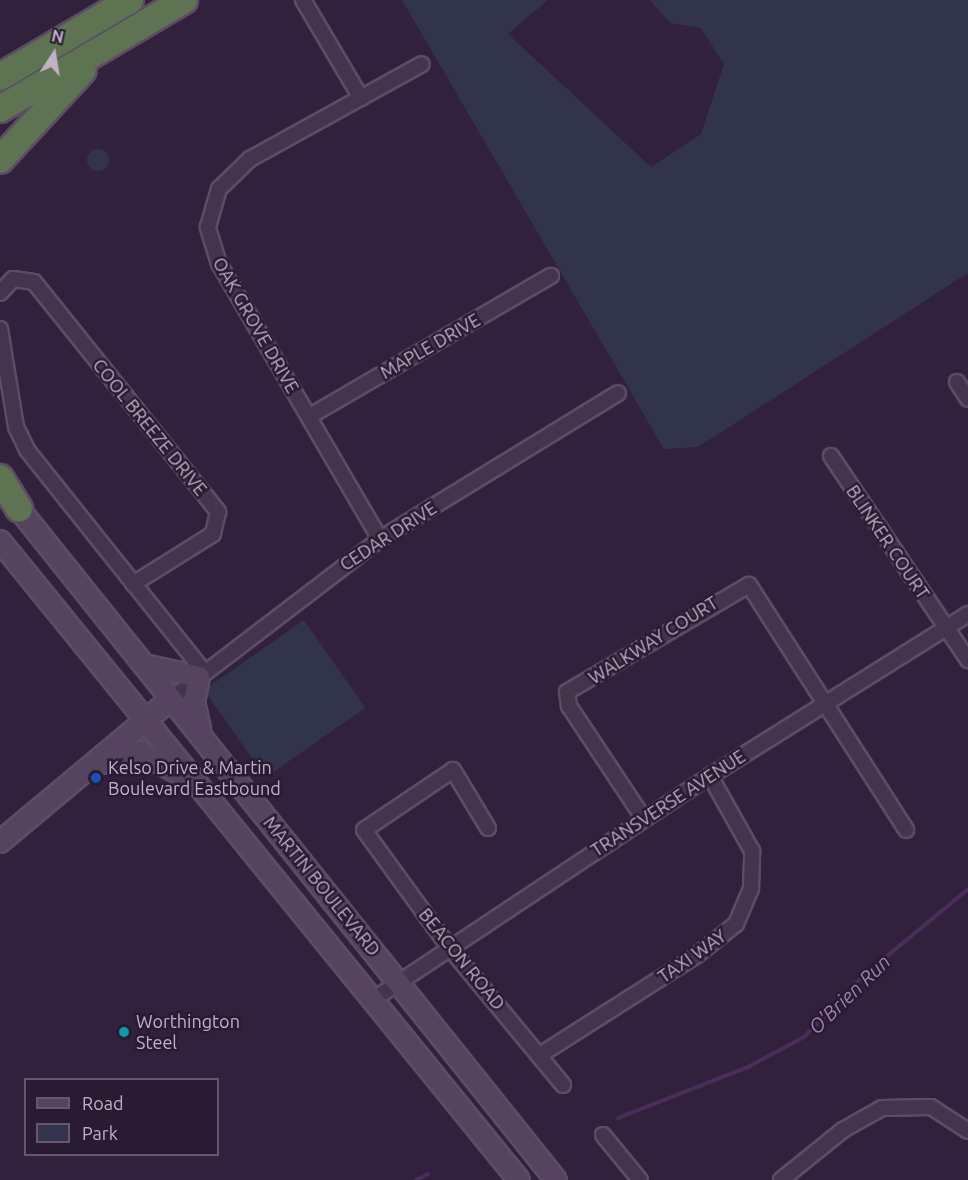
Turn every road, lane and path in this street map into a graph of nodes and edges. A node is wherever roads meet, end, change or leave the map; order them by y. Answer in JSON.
{"nodes":[{"id":1,"x":130,"y":0,"type":"edge"},
{"id":2,"x":184,"y":0,"type":"edge"},
{"id":3,"x":303,"y":0,"type":"edge"},
{"id":4,"x":108,"y":45,"type":"junction"},
{"id":5,"x":422,"y":64,"type":"dead end"},
{"id":6,"x":0,"y":77,"type":"edge"},
{"id":7,"x":361,"y":98,"type":"junction"},
{"id":8,"x":0,"y":109,"type":"edge"},
{"id":9,"x":0,"y":160,"type":"edge"},
{"id":10,"x":551,"y":276,"type":"dead end"},
{"id":11,"x":0,"y":293,"type":"edge"},
{"id":12,"x":0,"y":329,"type":"edge"},
{"id":13,"x":957,"y":382,"type":"dead end"},
{"id":14,"x":618,"y":393,"type":"dead end"},
{"id":15,"x":968,"y":399,"type":"edge"},
{"id":16,"x":310,"y":416,"type":"junction"},
{"id":17,"x":831,"y":456,"type":"dead end"},
{"id":18,"x":0,"y":478,"type":"edge"},
{"id":19,"x":0,"y":491,"type":"edge"},
{"id":20,"x":19,"y":509,"type":"junction"},
{"id":21,"x":380,"y":539,"type":"junction"},
{"id":22,"x":0,"y":541,"type":"edge"},
{"id":23,"x":133,"y":584,"type":"junction"},
{"id":24,"x":968,"y":614,"type":"edge"},
{"id":25,"x":945,"y":628,"type":"junction"},
{"id":26,"x":968,"y":660,"type":"edge"},
{"id":27,"x":144,"y":665,"type":"junction"},
{"id":28,"x":202,"y":674,"type":"junction"},
{"id":29,"x":171,"y":699,"type":"junction"},
{"id":30,"x":826,"y":701,"type":"junction"},
{"id":31,"x":148,"y":719,"type":"junction"},
{"id":32,"x":206,"y":741,"type":"junction"},
{"id":33,"x":83,"y":774,"type":"junction"},
{"id":34,"x":710,"y":776,"type":"junction"},
{"id":35,"x":203,"y":790,"type":"junction"},
{"id":36,"x":644,"y":819,"type":"junction"},
{"id":37,"x":488,"y":828,"type":"dead end"},
{"id":38,"x":906,"y":830,"type":"dead end"},
{"id":39,"x":0,"y":842,"type":"edge"},
{"id":40,"x":449,"y":947,"type":"junction"},
{"id":41,"x":400,"y":980,"type":"junction"},
{"id":42,"x":374,"y":999,"type":"junction"},
{"id":43,"x":540,"y":1055,"type":"junction"},
{"id":44,"x":563,"y":1086,"type":"dead end"},
{"id":45,"x":968,"y":1131,"type":"edge"},
{"id":46,"x":603,"y":1135,"type":"dead end"},
{"id":47,"x":519,"y":1180,"type":"edge"},
{"id":48,"x":556,"y":1180,"type":"edge"},
{"id":49,"x":640,"y":1180,"type":"edge"},
{"id":50,"x":781,"y":1180,"type":"edge"}],
"edges":[{"from":1,"to":6,"type":"highway"},
{"from":2,"to":4,"type":"highway"},
{"from":3,"to":7,"type":"street"},
{"from":4,"to":8,"type":"highway"},
{"from":4,"to":9,"type":"highway"},
{"from":5,"to":7,"type":"street","name":"OAK GROVE DRIVE"},
{"from":7,"to":16,"type":"street","name":"OAK GROVE DRIVE"},
{"from":10,"to":16,"type":"street","name":"MAPLE DRIVE"},
{"from":11,"to":23,"type":"street","name":"COOL BREEZE DRIVE"},
{"from":12,"to":23,"type":"street"},
{"from":13,"to":15,"type":"street"},
{"from":14,"to":21,"type":"street","name":"CEDAR DRIVE"},
{"from":16,"to":21,"type":"street","name":"OAK GROVE DRIVE"},
{"from":17,"to":25,"type":"street","name":"BLINKER COURT"},
{"from":18,"to":20,"type":"highway"},
{"from":19,"to":20,"type":"highway"},
{"from":20,"to":27,"type":"main road","name":"MARTIN BOULEVARD"},
{"from":21,"to":28,"type":"street","name":"CEDAR DRIVE"},
{"from":22,"to":31,"type":"main road","name":"MARTIN BOULEVARD"},
{"from":23,"to":28,"type":"street"},
{"from":24,"to":25,"type":"street","name":"TRANSVERSE AVENUE"},
{"from":25,"to":26,"type":"street","name":"BLINKER COURT"},
{"from":25,"to":30,"type":"street","name":"TRANSVERSE AVENUE"},
{"from":27,"to":28,"type":"main road"},
{"from":27,"to":29,"type":"main road","name":"MARTIN BOULEVARD"},
{"from":28,"to":29,"type":"street","name":"CEDAR DRIVE"},
{"from":28,"to":32,"type":"main road"},
{"from":29,"to":31,"type":"main road"},
{"from":29,"to":32,"type":"main road","name":"MARTIN BOULEVARD"},
{"from":30,"to":34,"type":"street","name":"TRANSVERSE AVENUE"},
{"from":30,"to":36,"type":"street","name":"WALKWAY COURT"},
{"from":30,"to":38,"type":"street"},
{"from":31,"to":33,"type":"main road"},
{"from":31,"to":35,"type":"main road","name":"MARTIN BOULEVARD"},
{"from":32,"to":41,"type":"main road","name":"MARTIN BOULEVARD"},
{"from":33,"to":35,"type":"main road"},
{"from":33,"to":39,"type":"main road"},
{"from":34,"to":36,"type":"street","name":"TRANSVERSE AVENUE"},
{"from":34,"to":43,"type":"street","name":"TAXI WAY"},
{"from":35,"to":42,"type":"main road","name":"MARTIN BOULEVARD"},
{"from":36,"to":40,"type":"street","name":"TRANSVERSE AVENUE"},
{"from":37,"to":40,"type":"street","name":"BEACON ROAD"},
{"from":40,"to":41,"type":"street","name":"TRANSVERSE AVENUE"},
{"from":40,"to":43,"type":"street","name":"BEACON ROAD"},
{"from":41,"to":42,"type":"street","name":"TRANSVERSE AVENUE"},
{"from":41,"to":48,"type":"main road","name":"MARTIN BOULEVARD"},
{"from":42,"to":47,"type":"main road","name":"MARTIN BOULEVARD"},
{"from":43,"to":44,"type":"street","name":"BEACON ROAD"},
{"from":45,"to":50,"type":"street"},
{"from":46,"to":49,"type":"street"}]}
